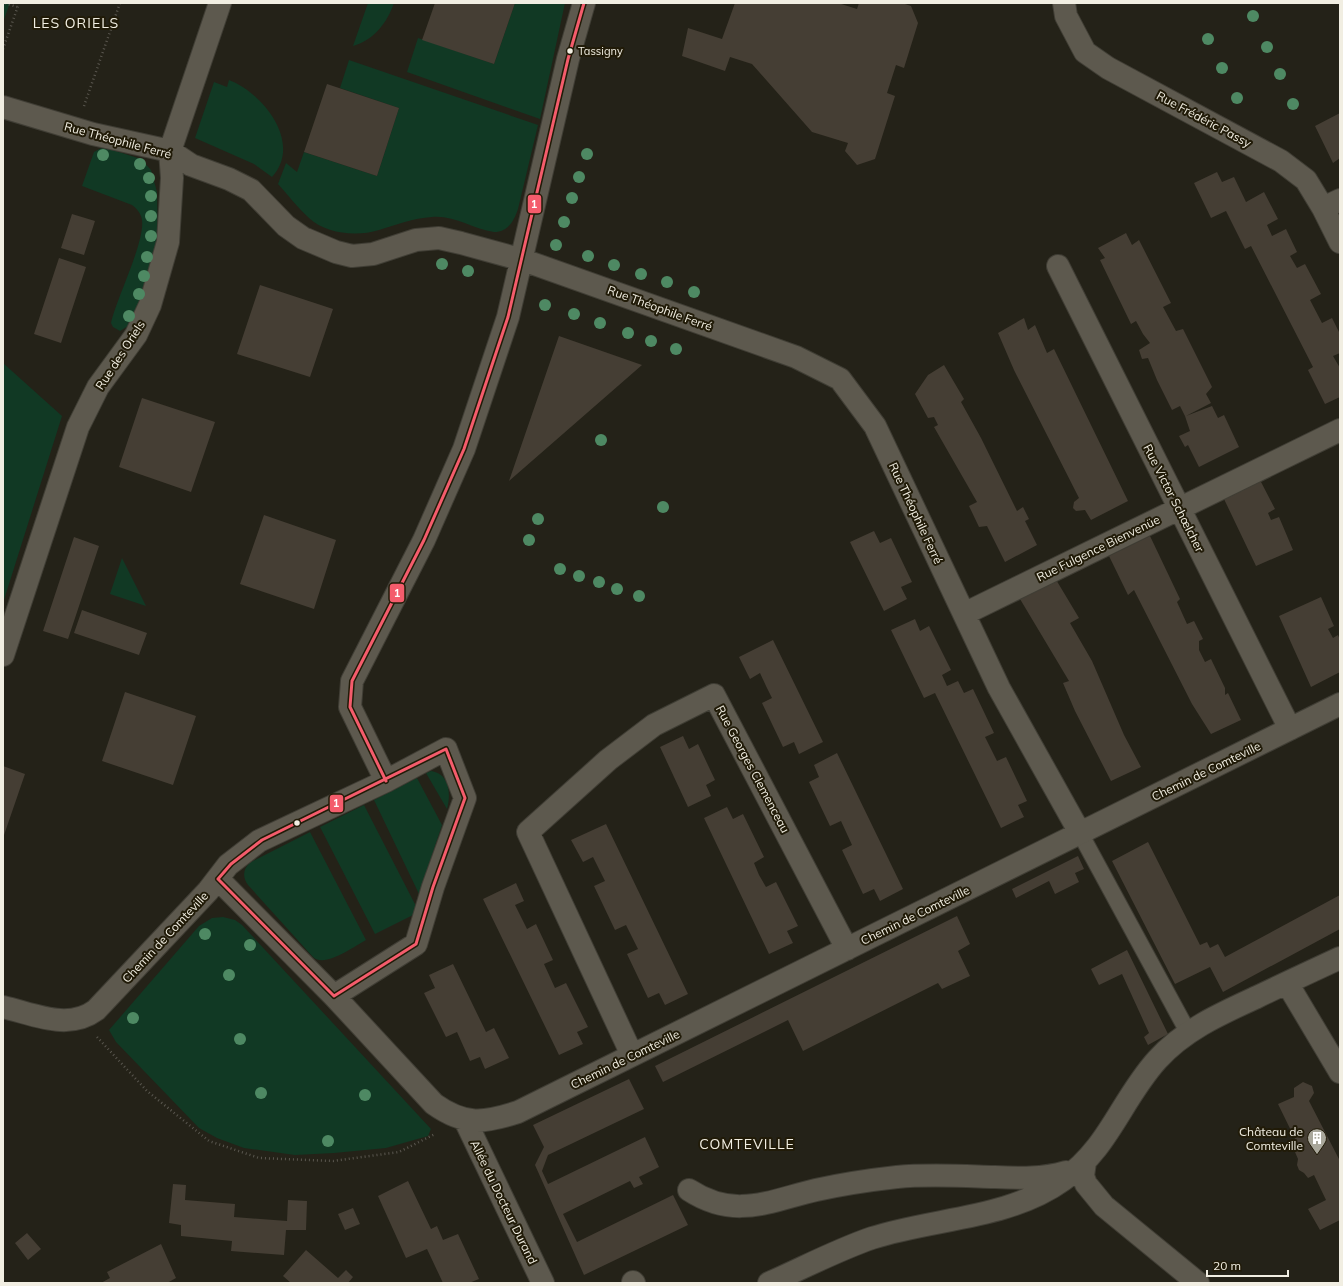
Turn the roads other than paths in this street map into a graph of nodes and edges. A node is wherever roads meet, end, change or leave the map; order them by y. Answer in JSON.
{"nodes":[{"id":1,"x":220,"y":3,"type":"edge"},
{"id":2,"x":584,"y":3,"type":"edge"},
{"id":3,"x":1064,"y":3,"type":"edge"},
{"id":4,"x":3,"y":107,"type":"edge"},
{"id":5,"x":170,"y":151,"type":"junction"},
{"id":6,"x":1332,"y":204,"type":"edge"},
{"id":7,"x":1340,"y":242,"type":"edge"},
{"id":8,"x":523,"y":260,"type":"junction"},
{"id":9,"x":1058,"y":266,"type":"dead end"},
{"id":10,"x":1340,"y":430,"type":"edge"},
{"id":11,"x":1179,"y":508,"type":"junction"},
{"id":12,"x":964,"y":614,"type":"junction"},
{"id":13,"x":3,"y":655,"type":"edge"},
{"id":14,"x":1340,"y":704,"type":"edge"},
{"id":15,"x":1290,"y":729,"type":"junction"},
{"id":16,"x":386,"y":781,"type":"junction"},
{"id":17,"x":1080,"y":833,"type":"junction"},
{"id":18,"x":218,"y":879,"type":"junction"},
{"id":19,"x":848,"y":948,"type":"junction"},
{"id":20,"x":1340,"y":958,"type":"edge"},
{"id":21,"x":1287,"y":983,"type":"junction"},
{"id":22,"x":334,"y":996,"type":"junction"},
{"id":23,"x":3,"y":1007,"type":"edge"},
{"id":24,"x":1188,"y":1032,"type":"junction"},
{"id":25,"x":632,"y":1056,"type":"junction"},
{"id":26,"x":1340,"y":1072,"type":"edge"},
{"id":27,"x":465,"y":1120,"type":"junction"},
{"id":28,"x":1085,"y":1162,"type":"junction"},
{"id":29,"x":689,"y":1190,"type":"dead end"},
{"id":30,"x":544,"y":1283,"type":"edge"},
{"id":31,"x":769,"y":1283,"type":"edge"},
{"id":32,"x":1198,"y":1283,"type":"edge"}],
"edges":[{"from":1,"to":5,"type":"street","name":"Rue des Oriels"},
{"from":2,"to":8,"type":"street"},
{"from":3,"to":6,"type":"street","name":"Rue Frédéric Passy"},
{"from":4,"to":5,"type":"street","name":"Rue Théophile Ferré"},
{"from":5,"to":8,"type":"street","name":"Rue Théophile Ferré"},
{"from":5,"to":13,"type":"street","name":"Rue des Oriels"},
{"from":6,"to":7,"type":"street","name":"Rue Frédéric Passy"},
{"from":8,"to":12,"type":"street","name":"Rue Théophile Ferré"},
{"from":8,"to":16,"type":"street"},
{"from":9,"to":11,"type":"street","name":"Rue Victor Schœlcher"},
{"from":10,"to":11,"type":"street","name":"Rue Fulgence Bienvenüe"},
{"from":11,"to":12,"type":"street","name":"Rue Fulgence Bienvenüe"},
{"from":11,"to":15,"type":"street","name":"Rue Victor Schœlcher"},
{"from":12,"to":17,"type":"street","name":"Rue Théophile Ferré"},
{"from":14,"to":15,"type":"street","name":"Chemin de Comteville"},
{"from":15,"to":17,"type":"street","name":"Chemin de Comteville"},
{"from":16,"to":18,"type":"street"},
{"from":16,"to":22,"type":"street"},
{"from":17,"to":19,"type":"street","name":"Chemin de Comteville"},
{"from":17,"to":24,"type":"lane"},
{"from":18,"to":22,"type":"street","name":"Chemin de Comteville"},
{"from":18,"to":23,"type":"street","name":"Chemin de Comteville"},
{"from":19,"to":25,"type":"street","name":"Chemin de Comteville"},
{"from":19,"to":25,"type":"street","name":"Rue Georges Clemenceau"},
{"from":20,"to":21,"type":"street"},
{"from":21,"to":24,"type":"street"},
{"from":21,"to":26,"type":"street"},
{"from":22,"to":27,"type":"street","name":"Chemin de Comteville"},
{"from":24,"to":28,"type":"street"},
{"from":25,"to":27,"type":"street","name":"Chemin de Comteville"},
{"from":27,"to":30,"type":"street","name":"Allée du Docteur Durand"},
{"from":28,"to":29,"type":"street"},
{"from":28,"to":31,"type":"street"},
{"from":28,"to":32,"type":"street"}]}
